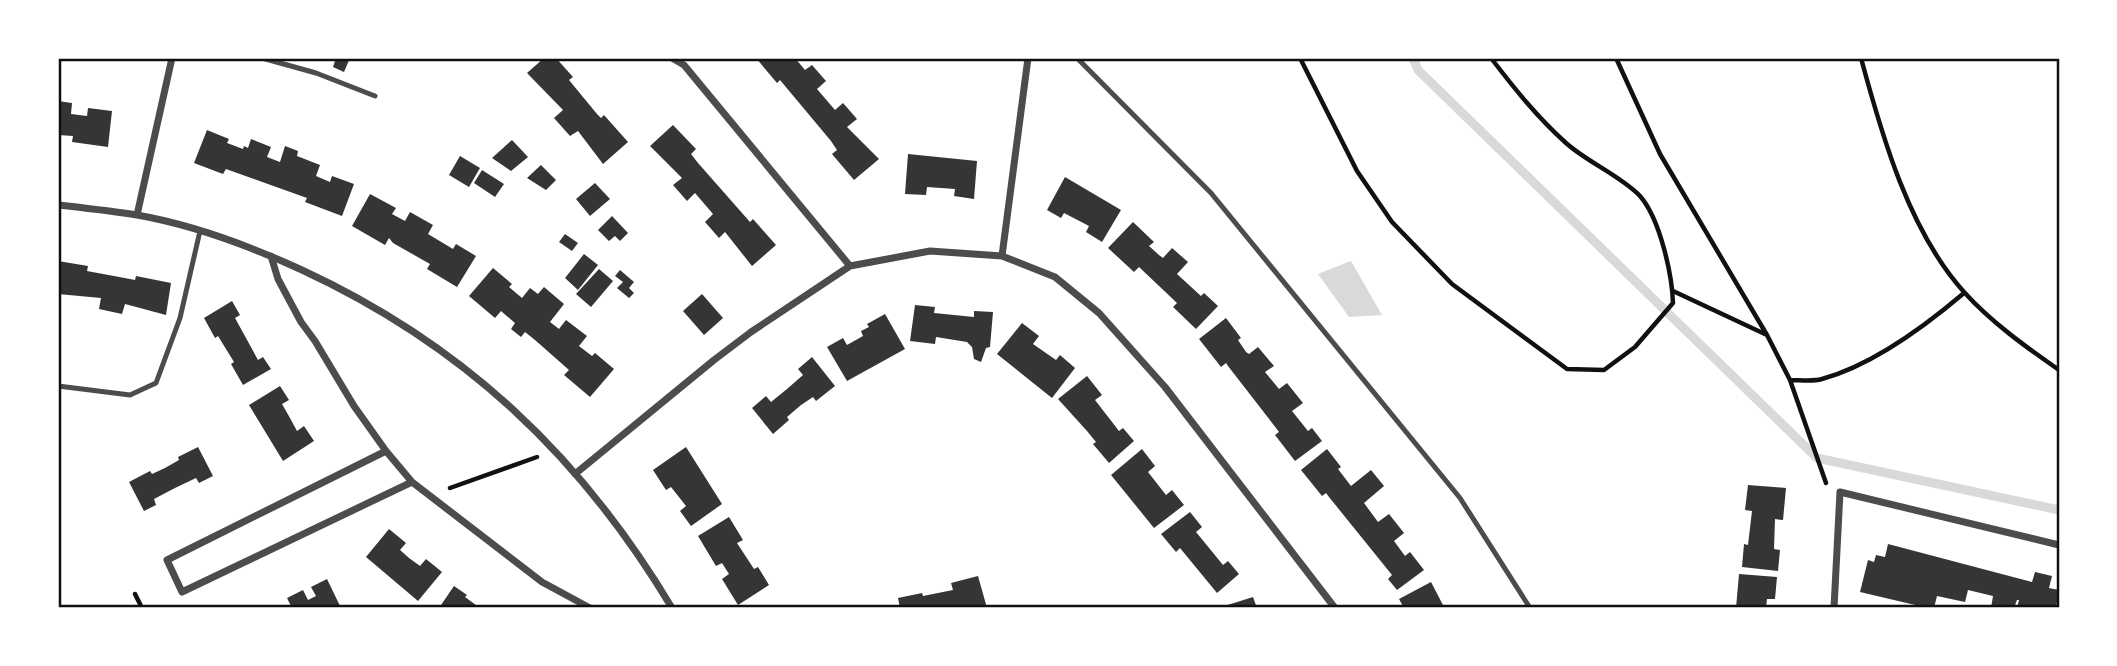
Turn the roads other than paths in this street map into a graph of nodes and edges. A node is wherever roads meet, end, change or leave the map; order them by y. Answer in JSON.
{"nodes":[{"id":1,"x":172,"y":58,"type":"edge"},
{"id":2,"x":262,"y":58,"type":"edge"},
{"id":3,"x":672,"y":58,"type":"edge"},
{"id":4,"x":1028,"y":58,"type":"edge"},
{"id":5,"x":1077,"y":58,"type":"edge"},
{"id":6,"x":376,"y":96,"type":"dead end"},
{"id":7,"x":58,"y":205,"type":"edge"},
{"id":8,"x":137,"y":215,"type":"junction"},
{"id":9,"x":200,"y":231,"type":"junction"},
{"id":10,"x":271,"y":256,"type":"junction"},
{"id":11,"x":1002,"y":256,"type":"junction"},
{"id":12,"x":850,"y":266,"type":"junction"},
{"id":13,"x":58,"y":386,"type":"edge"},
{"id":14,"x":386,"y":451,"type":"junction"},
{"id":15,"x":575,"y":474,"type":"junction"},
{"id":16,"x":412,"y":482,"type":"junction"},
{"id":17,"x":2059,"y":545,"type":"edge"},
{"id":18,"x":590,"y":608,"type":"edge"},
{"id":19,"x":672,"y":608,"type":"edge"},
{"id":20,"x":1335,"y":608,"type":"edge"},
{"id":21,"x":1530,"y":608,"type":"edge"},
{"id":22,"x":1834,"y":608,"type":"edge"}],
"edges":[{"from":1,"to":8,"type":"street"},
{"from":2,"to":6,"type":"lane"},
{"from":3,"to":12,"type":"street"},
{"from":4,"to":11,"type":"street"},
{"from":5,"to":21,"type":"lane"},
{"from":7,"to":8,"type":"street"},
{"from":8,"to":9,"type":"street"},
{"from":9,"to":10,"type":"street"},
{"from":9,"to":13,"type":"lane"},
{"from":10,"to":14,"type":"street"},
{"from":10,"to":15,"type":"street"},
{"from":11,"to":12,"type":"street"},
{"from":11,"to":20,"type":"street"},
{"from":12,"to":15,"type":"street"},
{"from":14,"to":16,"type":"street"},
{"from":14,"to":16,"type":"street"},
{"from":15,"to":19,"type":"street"},
{"from":16,"to":18,"type":"street"},
{"from":17,"to":22,"type":"street"}]}
